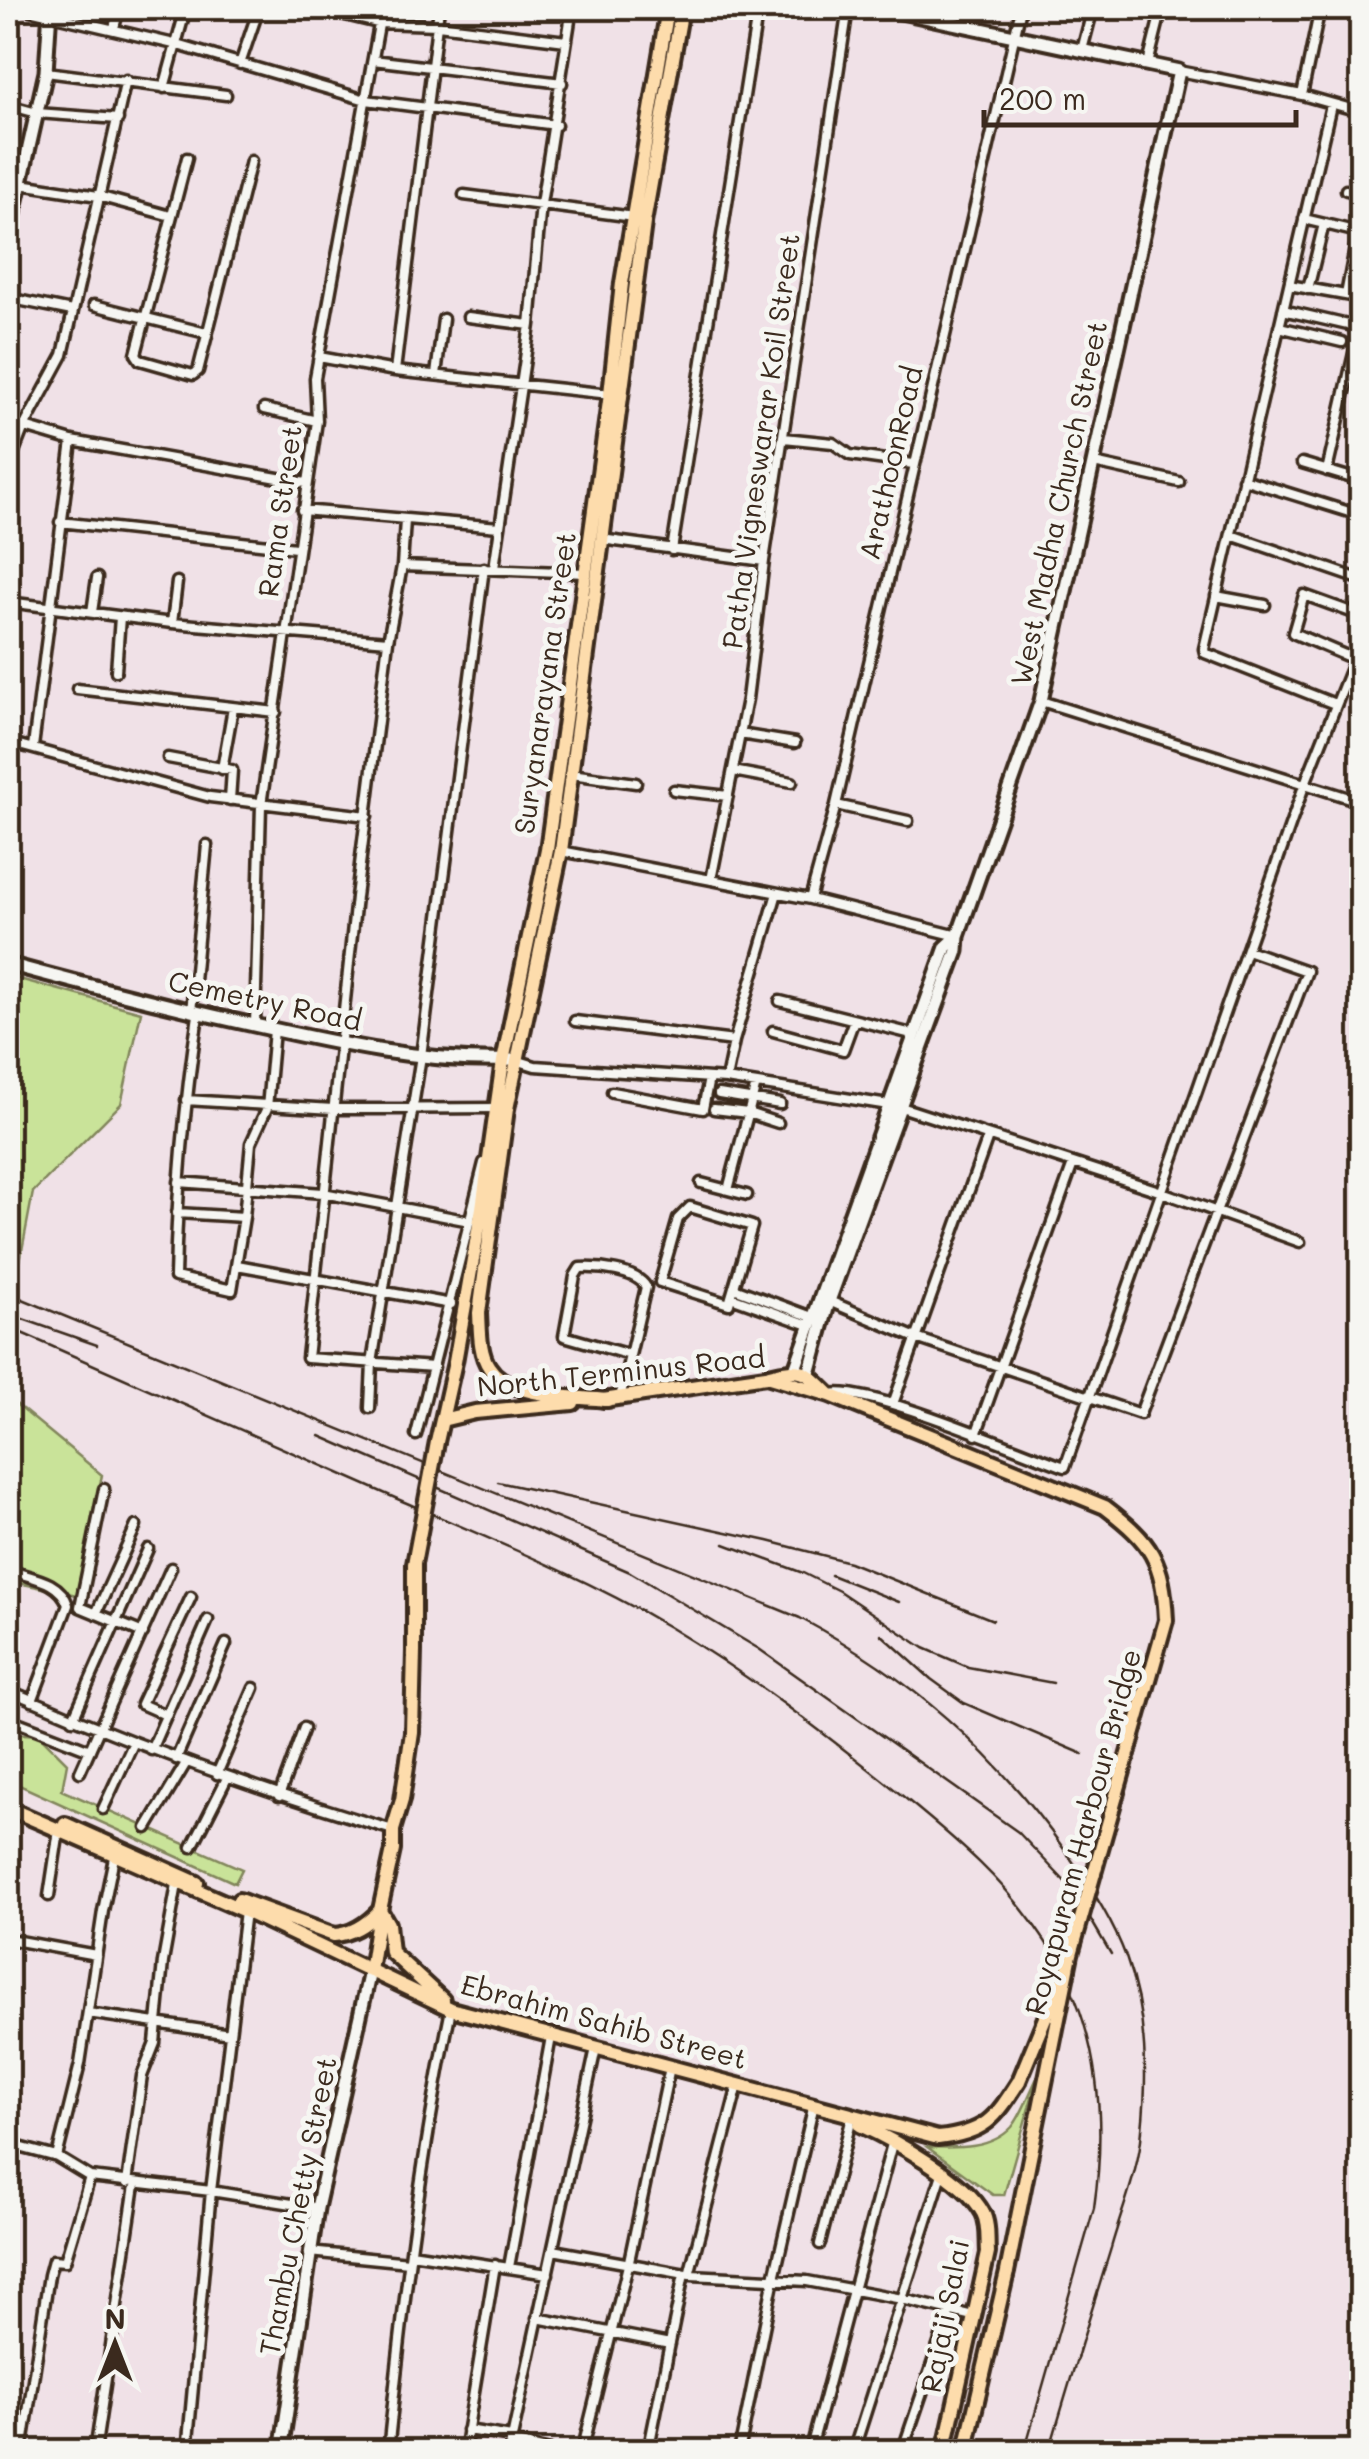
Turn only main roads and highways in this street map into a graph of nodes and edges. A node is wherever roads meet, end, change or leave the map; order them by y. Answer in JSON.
{"nodes":[{"id":1,"x":668,"y":8,"type":"edge"},
{"id":2,"x":682,"y":8,"type":"edge"},
{"id":3,"x":882,"y":8,"type":"edge"},
{"id":4,"x":50,"y":11,"type":"edge"},
{"id":5,"x":924,"y":12,"type":"edge"},
{"id":6,"x":13,"y":183,"type":"edge"},
{"id":7,"x":8,"y":240,"type":"edge"},
{"id":8,"x":554,"y":850,"type":"junction"},
{"id":9,"x":8,"y":964,"type":"edge"},
{"id":10,"x":509,"y":1060,"type":"junction"},
{"id":11,"x":894,"y":1107,"type":"junction"},
{"id":12,"x":795,"y":1369,"type":"junction"},
{"id":13,"x":810,"y":1374,"type":"junction"},
{"id":14,"x":766,"y":1376,"type":"junction"},
{"id":15,"x":830,"y":1395,"type":"junction"},
{"id":16,"x":614,"y":1399,"type":"junction"},
{"id":17,"x":442,"y":1420,"type":"junction"},
{"id":18,"x":1028,"y":1477,"type":"joint"},
{"id":19,"x":8,"y":1798,"type":"edge"},
{"id":20,"x":8,"y":1808,"type":"edge"},
{"id":21,"x":380,"y":1910,"type":"junction"},
{"id":22,"x":334,"y":1936,"type":"junction"},
{"id":23,"x":329,"y":1952,"type":"junction"},
{"id":24,"x":1072,"y":1954,"type":"junction"},
{"id":25,"x":370,"y":1972,"type":"junction"},
{"id":26,"x":451,"y":2009,"type":"junction"},
{"id":27,"x":814,"y":2104,"type":"junction"},
{"id":28,"x":1006,"y":2272,"type":"joint"},
{"id":29,"x":282,"y":2452,"type":"edge"},
{"id":30,"x":944,"y":2452,"type":"edge"},
{"id":31,"x":965,"y":2452,"type":"edge"}],
"edges":[{"from":1,"to":8,"type":"main road","name":"Suryanarayana Street"},
{"from":2,"to":8,"type":"main road","name":"Suryanarayana Street"},
{"from":3,"to":5,"type":"main road"},
{"from":4,"to":6,"type":"main road"},
{"from":5,"to":11,"type":"main road","name":"West Madha Church Street"},
{"from":6,"to":7,"type":"main road"},
{"from":8,"to":10,"type":"main road","name":"Suryanarayana Street"},
{"from":9,"to":10,"type":"main road","name":"Cemetry Road"},
{"from":10,"to":16,"type":"main road","name":"Suryanarayana Street"},
{"from":10,"to":17,"type":"main road","name":"Suryanarayana Street"},
{"from":11,"to":12,"type":"main road","name":"West Madha Church Street"},
{"from":11,"to":13,"type":"main road","name":"West Madha Church Street"},
{"from":12,"to":13,"type":"main road"},
{"from":12,"to":14,"type":"main road"},
{"from":13,"to":15,"type":"main road"},
{"from":14,"to":15,"type":"main road","name":"North Terminus Road"},
{"from":14,"to":16,"type":"main road","name":"North Terminus Road"},
{"from":15,"to":18,"type":"main road","name":"North Terminus Road"},
{"from":16,"to":17,"type":"main road","name":"North Terminus Road"},
{"from":17,"to":21,"type":"main road","name":"Suryanarayana Street","bridge":true},
{"from":18,"to":24,"type":"main road","name":"Royapuram Harbour Bridge","bridge":true},
{"from":19,"to":22,"type":"main road"},
{"from":20,"to":23,"type":"main road","name":"Ebrahim Sahib Street"},
{"from":21,"to":22,"type":"main road"},
{"from":21,"to":25,"type":"main road","name":"Suryanarayana Street"},
{"from":21,"to":26,"type":"main road"},
{"from":22,"to":23,"type":"main road"},
{"from":23,"to":25,"type":"main road","name":"Ebrahim Sahib Street"},
{"from":24,"to":27,"type":"main road","name":"Ebrahim Sahib Street","bridge":true},
{"from":24,"to":28,"type":"main road","name":"Royapuram Harbour Bridge","bridge":true},
{"from":25,"to":26,"type":"main road","name":"Ebrahim Sahib Street"},
{"from":25,"to":29,"type":"main road","name":"Thambu Chetty Street"},
{"from":26,"to":27,"type":"main road","name":"Ebrahim Sahib Street"},
{"from":27,"to":30,"type":"main road","name":"Rajaji Salai"},
{"from":28,"to":31,"type":"main road","name":"Rajaji Salai"}]}
